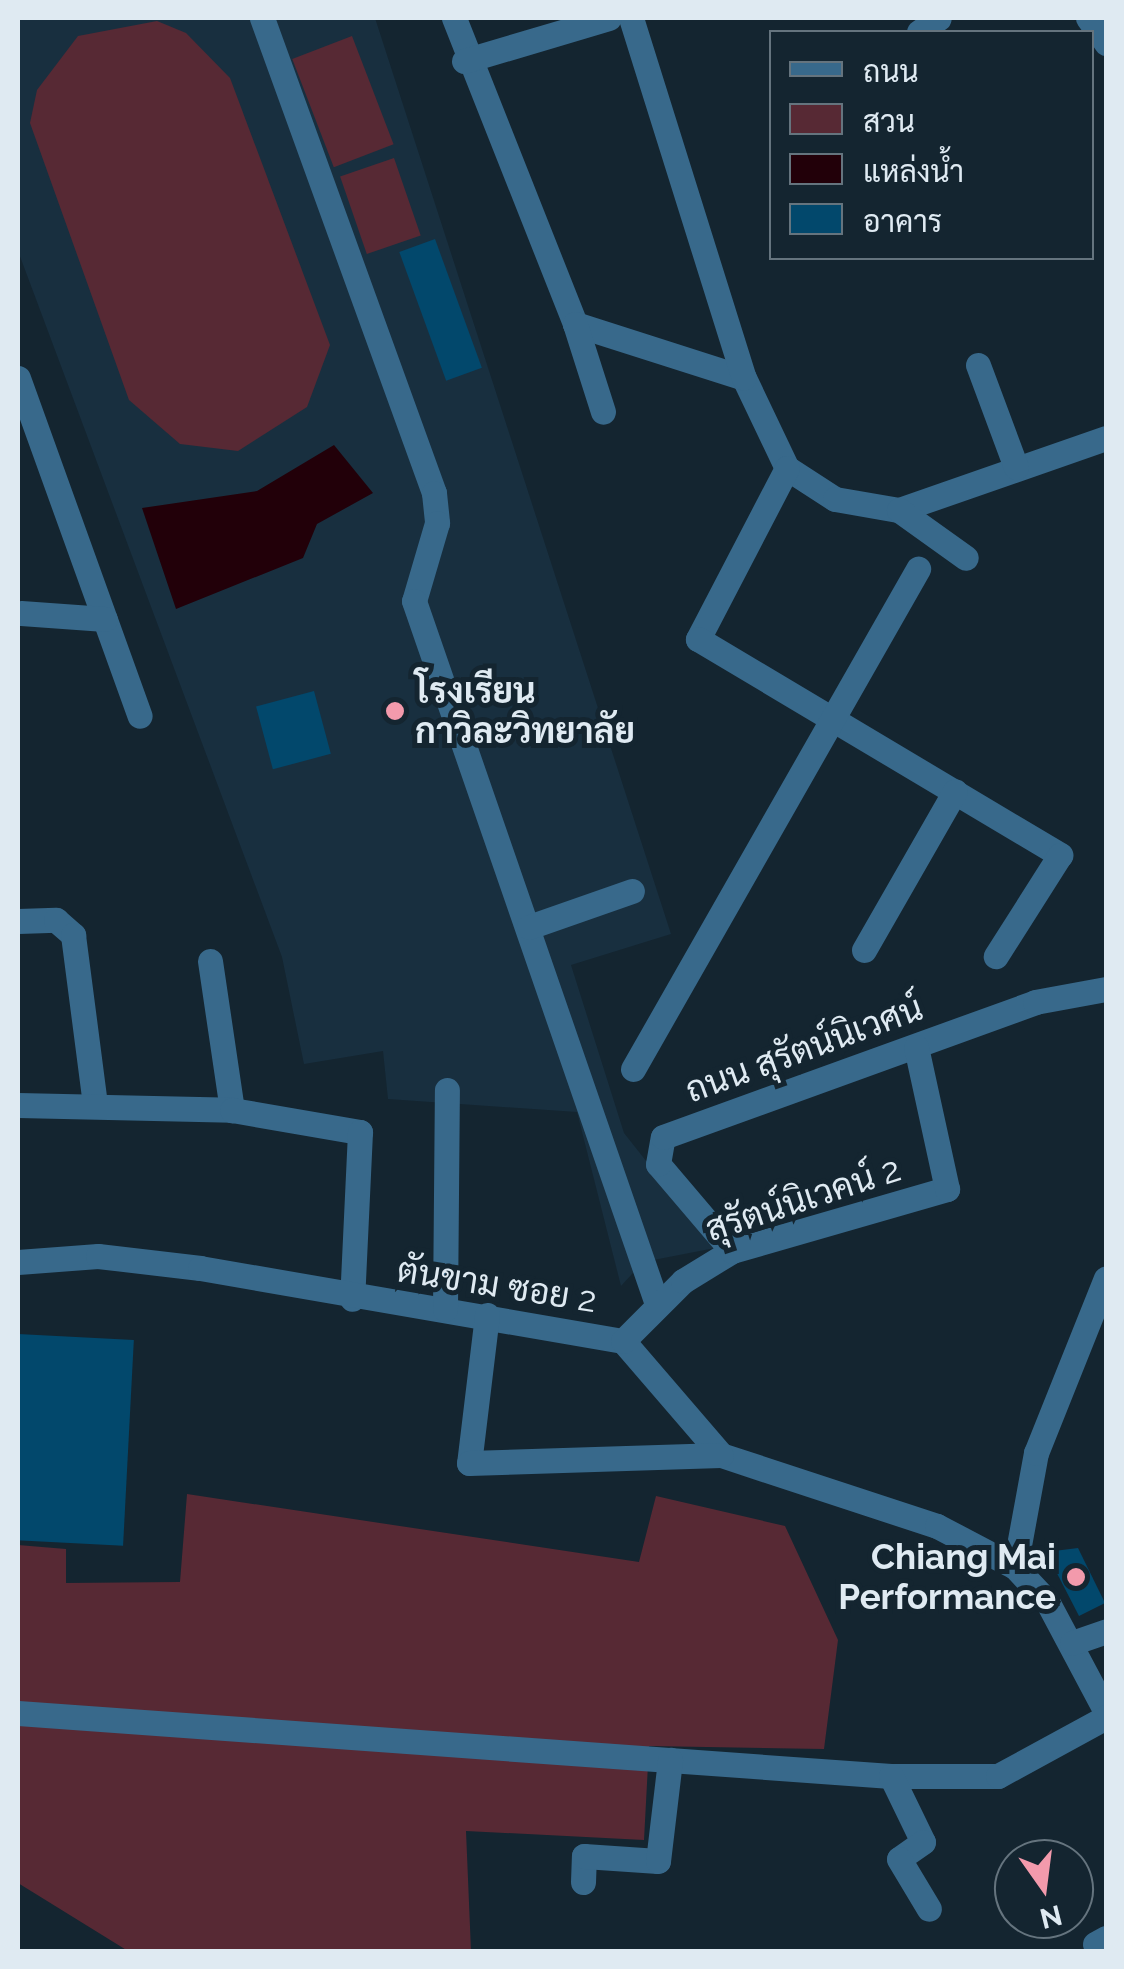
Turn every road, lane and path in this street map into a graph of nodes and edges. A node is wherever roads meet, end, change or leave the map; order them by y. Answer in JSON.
{"nodes":[{"id":1,"x":262,"y":18,"type":"edge"},
{"id":2,"x":454,"y":18,"type":"edge"},
{"id":3,"x":610,"y":18,"type":"edge"},
{"id":4,"x":631,"y":18,"type":"edge"},
{"id":5,"x":1088,"y":18,"type":"edge"},
{"id":6,"x":1106,"y":43,"type":"edge"},
{"id":7,"x":464,"y":61,"type":"junction"},
{"id":8,"x":575,"y":324,"type":"junction"},
{"id":9,"x":978,"y":365,"type":"dead end"},
{"id":10,"x":18,"y":378,"type":"edge"},
{"id":11,"x":744,"y":378,"type":"junction"},
{"id":12,"x":603,"y":412,"type":"dead end"},
{"id":13,"x":1106,"y":438,"type":"edge"},
{"id":14,"x":1016,"y":467,"type":"junction"},
{"id":15,"x":787,"y":468,"type":"junction"},
{"id":16,"x":899,"y":510,"type":"junction"},
{"id":17,"x":966,"y":558,"type":"dead end"},
{"id":18,"x":918,"y":570,"type":"dead end"},
{"id":19,"x":21,"y":613,"type":"dead end"},
{"id":20,"x":105,"y":618,"type":"junction"},
{"id":21,"x":140,"y":716,"type":"dead end"},
{"id":22,"x":832,"y":718,"type":"junction"},
{"id":23,"x":955,"y":792,"type":"junction"},
{"id":24,"x":632,"y":891,"type":"dead end"},
{"id":25,"x":18,"y":922,"type":"edge"},
{"id":26,"x":529,"y":926,"type":"junction"},
{"id":27,"x":864,"y":950,"type":"dead end"},
{"id":28,"x":996,"y":956,"type":"dead end"},
{"id":29,"x":210,"y":961,"type":"dead end"},
{"id":30,"x":1106,"y":989,"type":"edge"},
{"id":31,"x":916,"y":1046,"type":"junction"},
{"id":32,"x":633,"y":1070,"type":"dead end"},
{"id":33,"x":447,"y":1090,"type":"dead end"},
{"id":34,"x":95,"y":1104,"type":"junction"},
{"id":35,"x":18,"y":1105,"type":"edge"},
{"id":36,"x":232,"y":1110,"type":"junction"},
{"id":37,"x":732,"y":1251,"type":"junction"},
{"id":38,"x":18,"y":1262,"type":"edge"},
{"id":39,"x":1106,"y":1278,"type":"edge"},
{"id":40,"x":352,"y":1299,"type":"junction"},
{"id":41,"x":657,"y":1304,"type":"junction"},
{"id":42,"x":445,"y":1309,"type":"junction"},
{"id":43,"x":486,"y":1315,"type":"junction"},
{"id":44,"x":623,"y":1341,"type":"junction"},
{"id":45,"x":721,"y":1455,"type":"junction"},
{"id":46,"x":1016,"y":1566,"type":"junction"},
{"id":47,"x":1106,"y":1631,"type":"edge"},
{"id":48,"x":1072,"y":1643,"type":"junction"},
{"id":49,"x":18,"y":1714,"type":"edge"},
{"id":50,"x":1106,"y":1714,"type":"edge"},
{"id":51,"x":670,"y":1760,"type":"junction"},
{"id":52,"x":890,"y":1776,"type":"junction"},
{"id":53,"x":583,"y":1882,"type":"dead end"},
{"id":54,"x":930,"y":1909,"type":"dead end"}],
"edges":[{"from":1,"to":26,"type":"street"},
{"from":2,"to":7,"type":"street"},
{"from":3,"to":7,"type":"street"},
{"from":4,"to":11,"type":"street"},
{"from":5,"to":6,"type":"street"},
{"from":7,"to":8,"type":"street"},
{"from":8,"to":11,"type":"street"},
{"from":8,"to":12,"type":"street"},
{"from":9,"to":14,"type":"street"},
{"from":10,"to":20,"type":"street"},
{"from":11,"to":15,"type":"street"},
{"from":13,"to":14,"type":"street"},
{"from":14,"to":16,"type":"street"},
{"from":15,"to":16,"type":"street"},
{"from":15,"to":22,"type":"street"},
{"from":16,"to":17,"type":"street"},
{"from":18,"to":22,"type":"street"},
{"from":19,"to":20,"type":"street"},
{"from":20,"to":21,"type":"street"},
{"from":22,"to":23,"type":"street"},
{"from":22,"to":32,"type":"street"},
{"from":23,"to":27,"type":"street"},
{"from":23,"to":28,"type":"street"},
{"from":24,"to":26,"type":"street"},
{"from":25,"to":34,"type":"street"},
{"from":26,"to":41,"type":"street"},
{"from":29,"to":36,"type":"street"},
{"from":30,"to":31,"type":"street","name":"ถนน สุรัตน์นิเวศน์"},
{"from":31,"to":37,"type":"street","name":"สุรัตน์นิเวคน์ 2"},
{"from":31,"to":37,"type":"street","name":"ถนน สุรัตน์นิเวศน์"},
{"from":33,"to":42,"type":"street"},
{"from":34,"to":35,"type":"street"},
{"from":34,"to":36,"type":"street"},
{"from":36,"to":40,"type":"street"},
{"from":37,"to":41,"type":"street","name":"สุรัตน์นิเวคน์ 2"},
{"from":38,"to":40,"type":"street","name":"ตันขาม ซอย 2"},
{"from":39,"to":46,"type":"street"},
{"from":40,"to":42,"type":"street","name":"ตันขาม ซอย 2"},
{"from":41,"to":44,"type":"street","name":"สุรัตน์นิเวคน์ 2"},
{"from":42,"to":43,"type":"street","name":"ตันขาม ซอย 2"},
{"from":43,"to":44,"type":"street","name":"ตันขาม ซอย 2"},
{"from":43,"to":45,"type":"street"},
{"from":44,"to":45,"type":"street","name":"ตันขาม ซอย 2"},
{"from":45,"to":46,"type":"street"},
{"from":46,"to":48,"type":"street"},
{"from":47,"to":48,"type":"street"},
{"from":48,"to":50,"type":"street"},
{"from":49,"to":51,"type":"street"},
{"from":50,"to":52,"type":"street"},
{"from":51,"to":52,"type":"street"},
{"from":51,"to":53,"type":"street"},
{"from":52,"to":54,"type":"street"}]}
